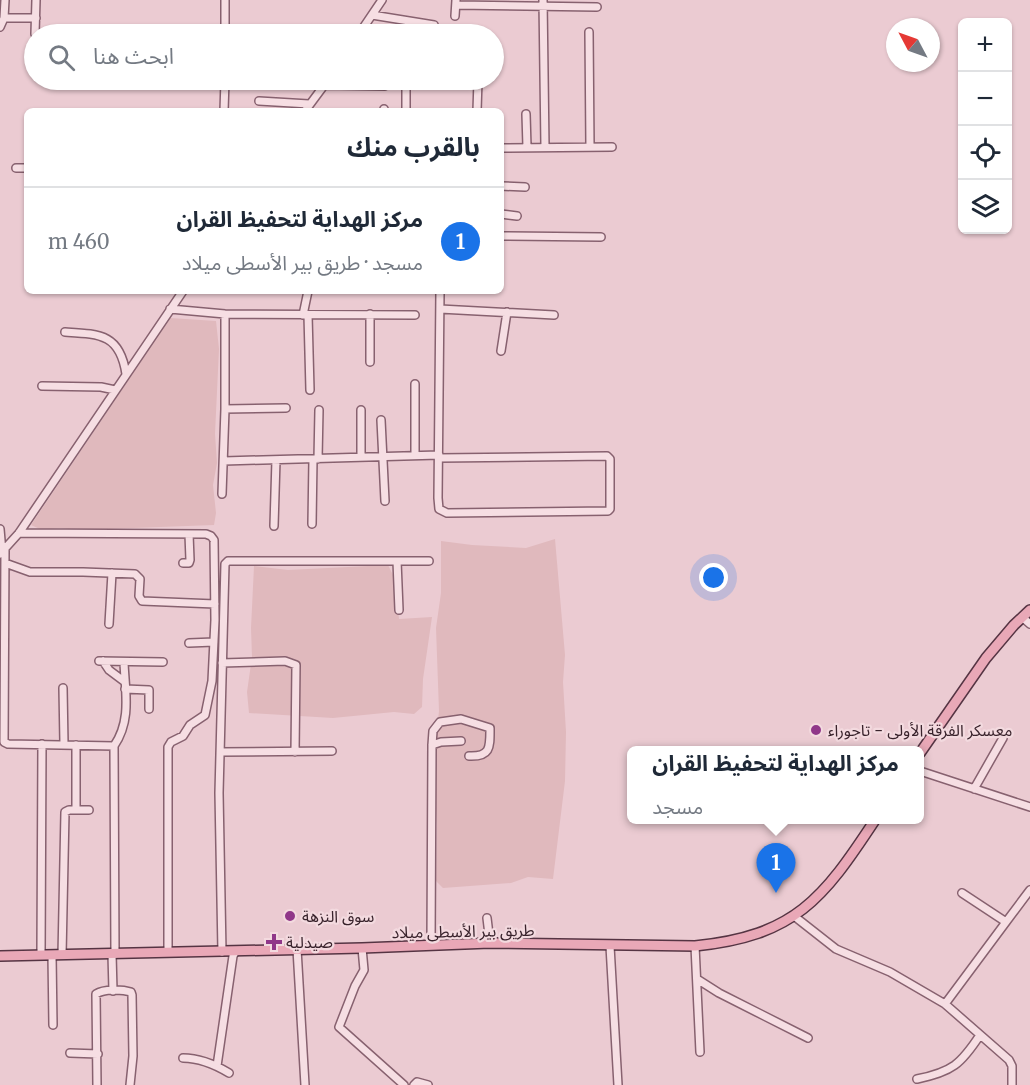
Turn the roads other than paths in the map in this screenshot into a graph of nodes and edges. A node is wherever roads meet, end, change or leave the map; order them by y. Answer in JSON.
{"nodes":[{"id":1,"x":5,"y":0,"type":"edge"},
{"id":2,"x":36,"y":0,"type":"edge"},
{"id":3,"x":225,"y":0,"type":"edge"},
{"id":4,"x":382,"y":0,"type":"edge"},
{"id":5,"x":456,"y":2,"type":"edge"},
{"id":6,"x":543,"y":3,"type":"edge"},
{"id":7,"x":597,"y":7,"type":"dead end"},
{"id":8,"x":372,"y":15,"type":"junction"},
{"id":9,"x":455,"y":16,"type":"dead end"},
{"id":10,"x":4,"y":18,"type":"junction"},
{"id":11,"x":36,"y":18,"type":"junction"},
{"id":12,"x":36,"y":24,"type":"edge"},
{"id":13,"x":225,"y":24,"type":"edge"},
{"id":14,"x":366,"y":24,"type":"edge"},
{"id":15,"x":428,"y":24,"type":"edge"},
{"id":16,"x":0,"y":27,"type":"edge"},
{"id":17,"x":589,"y":32,"type":"dead end"},
{"id":18,"x":225,"y":90,"type":"edge"},
{"id":19,"x":320,"y":90,"type":"edge"},
{"id":20,"x":406,"y":90,"type":"edge"},
{"id":21,"x":478,"y":90,"type":"edge"},
{"id":22,"x":259,"y":101,"type":"dead end"},
{"id":23,"x":224,"y":108,"type":"edge"},
{"id":24,"x":307,"y":108,"type":"edge"},
{"id":25,"x":406,"y":108,"type":"edge"},
{"id":26,"x":477,"y":108,"type":"edge"},
{"id":27,"x":526,"y":114,"type":"dead end"},
{"id":28,"x":526,"y":147,"type":"junction"},
{"id":29,"x":545,"y":147,"type":"junction"},
{"id":30,"x":590,"y":147,"type":"junction"},
{"id":31,"x":612,"y":147,"type":"dead end"},
{"id":32,"x":504,"y":148,"type":"edge"},
{"id":33,"x":16,"y":168,"type":"dead end"},
{"id":34,"x":24,"y":168,"type":"edge"},
{"id":35,"x":504,"y":186,"type":"edge"},
{"id":36,"x":525,"y":187,"type":"dead end"},
{"id":37,"x":504,"y":214,"type":"edge"},
{"id":38,"x":517,"y":216,"type":"dead end"},
{"id":39,"x":504,"y":236,"type":"edge"},
{"id":40,"x":601,"y":237,"type":"dead end"},
{"id":41,"x":181,"y":294,"type":"edge"},
{"id":42,"x":308,"y":294,"type":"edge"},
{"id":43,"x":440,"y":294,"type":"edge"},
{"id":44,"x":170,"y":309,"type":"junction"},
{"id":45,"x":440,"y":309,"type":"junction"},
{"id":46,"x":507,"y":312,"type":"junction"},
{"id":47,"x":225,"y":314,"type":"junction"},
{"id":48,"x":370,"y":314,"type":"junction"},
{"id":49,"x":305,"y":315,"type":"junction"},
{"id":50,"x":415,"y":315,"type":"dead end"},
{"id":51,"x":554,"y":315,"type":"dead end"},
{"id":52,"x":65,"y":332,"type":"dead end"},
{"id":53,"x":501,"y":351,"type":"dead end"},
{"id":54,"x":370,"y":362,"type":"dead end"},
{"id":55,"x":126,"y":374,"type":"junction"},
{"id":56,"x":415,"y":384,"type":"dead end"},
{"id":57,"x":42,"y":386,"type":"dead end"},
{"id":58,"x":115,"y":390,"type":"junction"},
{"id":59,"x":310,"y":390,"type":"dead end"},
{"id":60,"x":286,"y":408,"type":"dead end"},
{"id":61,"x":225,"y":409,"type":"junction"},
{"id":62,"x":319,"y":410,"type":"dead end"},
{"id":63,"x":361,"y":410,"type":"dead end"},
{"id":64,"x":381,"y":420,"type":"dead end"},
{"id":65,"x":415,"y":454,"type":"junction"},
{"id":66,"x":381,"y":455,"type":"junction"},
{"id":67,"x":361,"y":456,"type":"junction"},
{"id":68,"x":438,"y":456,"type":"junction"},
{"id":69,"x":316,"y":459,"type":"junction"},
{"id":70,"x":276,"y":460,"type":"junction"},
{"id":71,"x":224,"y":461,"type":"junction"},
{"id":72,"x":222,"y":494,"type":"dead end"},
{"id":73,"x":385,"y":501,"type":"dead end"},
{"id":74,"x":312,"y":524,"type":"dead end"},
{"id":75,"x":274,"y":526,"type":"dead end"},
{"id":76,"x":0,"y":529,"type":"edge"},
{"id":77,"x":19,"y":532,"type":"junction"},
{"id":78,"x":189,"y":534,"type":"junction"},
{"id":79,"x":2,"y":552,"type":"edge"},
{"id":80,"x":397,"y":561,"type":"junction"},
{"id":81,"x":429,"y":561,"type":"dead end"},
{"id":82,"x":5,"y":562,"type":"junction"},
{"id":83,"x":183,"y":563,"type":"dead end"},
{"id":84,"x":112,"y":573,"type":"junction"},
{"id":85,"x":215,"y":604,"type":"junction"},
{"id":86,"x":399,"y":610,"type":"dead end"},
{"id":87,"x":1030,"y":610,"type":"edge"},
{"id":88,"x":1022,"y":616,"type":"junction"},
{"id":89,"x":110,"y":624,"type":"dead end"},
{"id":90,"x":1030,"y":624,"type":"edge"},
{"id":91,"x":214,"y":642,"type":"junction"},
{"id":92,"x":189,"y":643,"type":"dead end"},
{"id":93,"x":124,"y":662,"type":"junction"},
{"id":94,"x":163,"y":662,"type":"dead end"},
{"id":95,"x":222,"y":663,"type":"junction"},
{"id":96,"x":125,"y":685,"type":"junction"},
{"id":97,"x":63,"y":687,"type":"dead end"},
{"id":98,"x":149,"y":709,"type":"dead end"},
{"id":99,"x":1003,"y":738,"type":"dead end"},
{"id":100,"x":461,"y":741,"type":"dead end"},
{"id":101,"x":42,"y":744,"type":"junction"},
{"id":102,"x":64,"y":744,"type":"junction"},
{"id":103,"x":76,"y":745,"type":"junction"},
{"id":104,"x":432,"y":745,"type":"junction"},
{"id":105,"x":114,"y":746,"type":"junction"},
{"id":106,"x":924,"y":747,"type":"edge"},
{"id":107,"x":332,"y":751,"type":"dead end"},
{"id":108,"x":220,"y":752,"type":"junction"},
{"id":109,"x":294,"y":752,"type":"junction"},
{"id":110,"x":469,"y":756,"type":"dead end"},
{"id":111,"x":924,"y":772,"type":"edge"},
{"id":112,"x":974,"y":789,"type":"junction"},
{"id":113,"x":1030,"y":807,"type":"edge"},
{"id":114,"x":76,"y":810,"type":"junction"},
{"id":115,"x":89,"y":810,"type":"dead end"},
{"id":116,"x":871,"y":824,"type":"edge"},
{"id":117,"x":1030,"y":890,"type":"edge"},
{"id":118,"x":962,"y":893,"type":"dead end"},
{"id":119,"x":794,"y":916,"type":"junction"},
{"id":120,"x":487,"y":918,"type":"dead end"},
{"id":121,"x":1006,"y":922,"type":"junction"},
{"id":122,"x":490,"y":943,"type":"junction"},
{"id":123,"x":431,"y":944,"type":"junction"},
{"id":124,"x":610,"y":946,"type":"junction"},
{"id":125,"x":695,"y":946,"type":"junction"},
{"id":126,"x":362,"y":948,"type":"junction"},
{"id":127,"x":297,"y":949,"type":"junction"},
{"id":128,"x":236,"y":951,"type":"junction"},
{"id":129,"x":168,"y":952,"type":"junction"},
{"id":130,"x":222,"y":952,"type":"junction"},
{"id":131,"x":114,"y":954,"type":"junction"},
{"id":132,"x":41,"y":955,"type":"junction"},
{"id":133,"x":57,"y":955,"type":"junction"},
{"id":134,"x":0,"y":956,"type":"edge"},
{"id":135,"x":697,"y":979,"type":"junction"},
{"id":136,"x":113,"y":991,"type":"junction"},
{"id":137,"x":945,"y":1004,"type":"junction"},
{"id":138,"x":53,"y":1025,"type":"dead end"},
{"id":139,"x":980,"y":1035,"type":"junction"},
{"id":140,"x":808,"y":1038,"type":"dead end"},
{"id":141,"x":700,"y":1052,"type":"dead end"},
{"id":142,"x":70,"y":1053,"type":"dead end"},
{"id":143,"x":98,"y":1053,"type":"junction"},
{"id":144,"x":183,"y":1058,"type":"dead end"},
{"id":145,"x":217,"y":1066,"type":"junction"},
{"id":146,"x":229,"y":1073,"type":"dead end"},
{"id":147,"x":917,"y":1079,"type":"dead end"},
{"id":148,"x":98,"y":1085,"type":"edge"},
{"id":149,"x":130,"y":1085,"type":"edge"},
{"id":150,"x":305,"y":1085,"type":"edge"},
{"id":151,"x":404,"y":1085,"type":"edge"},
{"id":152,"x":414,"y":1085,"type":"edge"},
{"id":153,"x":428,"y":1085,"type":"edge"},
{"id":154,"x":618,"y":1085,"type":"edge"},
{"id":155,"x":1012,"y":1085,"type":"edge"}],
"edges":[{"from":1,"to":10,"type":"street"},
{"from":2,"to":11,"type":"street"},
{"from":3,"to":13,"type":"street"},
{"from":4,"to":8,"type":"street"},
{"from":5,"to":6,"type":"street"},
{"from":5,"to":9,"type":"street"},
{"from":6,"to":7,"type":"street"},
{"from":6,"to":29,"type":"street"},
{"from":8,"to":14,"type":"street"},
{"from":8,"to":15,"type":"street"},
{"from":10,"to":11,"type":"street"},
{"from":10,"to":16,"type":"street"},
{"from":11,"to":12,"type":"street"},
{"from":17,"to":30,"type":"street"},
{"from":18,"to":23,"type":"street"},
{"from":19,"to":24,"type":"street"},
{"from":20,"to":25,"type":"street"},
{"from":21,"to":26,"type":"street"},
{"from":22,"to":24,"type":"street"},
{"from":27,"to":28,"type":"street"},
{"from":28,"to":29,"type":"street"},
{"from":28,"to":32,"type":"street"},
{"from":29,"to":30,"type":"street"},
{"from":30,"to":31,"type":"street"},
{"from":33,"to":34,"type":"street"},
{"from":35,"to":36,"type":"street"},
{"from":37,"to":38,"type":"street"},
{"from":39,"to":40,"type":"street"},
{"from":41,"to":44,"type":"street"},
{"from":42,"to":49,"type":"street"},
{"from":43,"to":45,"type":"street"},
{"from":44,"to":47,"type":"street"},
{"from":44,"to":55,"type":"street"},
{"from":45,"to":46,"type":"street"},
{"from":45,"to":68,"type":"street"},
{"from":46,"to":51,"type":"street"},
{"from":46,"to":53,"type":"street"},
{"from":47,"to":49,"type":"street"},
{"from":47,"to":61,"type":"street"},
{"from":48,"to":49,"type":"street"},
{"from":48,"to":50,"type":"street"},
{"from":48,"to":54,"type":"street"},
{"from":49,"to":59,"type":"street"},
{"from":52,"to":55,"type":"street"},
{"from":55,"to":58,"type":"street"},
{"from":56,"to":65,"type":"street"},
{"from":57,"to":58,"type":"street"},
{"from":58,"to":77,"type":"street"},
{"from":60,"to":61,"type":"street"},
{"from":61,"to":71,"type":"street"},
{"from":62,"to":69,"type":"street"},
{"from":63,"to":67,"type":"street"},
{"from":64,"to":66,"type":"street"},
{"from":65,"to":66,"type":"street"},
{"from":65,"to":68,"type":"street"},
{"from":66,"to":67,"type":"street"},
{"from":66,"to":73,"type":"street"},
{"from":67,"to":69,"type":"street"},
{"from":68,"to":68,"type":"street"},
{"from":69,"to":70,"type":"street"},
{"from":69,"to":74,"type":"street"},
{"from":70,"to":71,"type":"street"},
{"from":70,"to":75,"type":"street"},
{"from":71,"to":72,"type":"street"},
{"from":76,"to":79,"type":"street"},
{"from":77,"to":78,"type":"street"},
{"from":77,"to":79,"type":"street"},
{"from":78,"to":83,"type":"street"},
{"from":78,"to":85,"type":"street"},
{"from":79,"to":82,"type":"street"},
{"from":80,"to":81,"type":"street"},
{"from":80,"to":86,"type":"street"},
{"from":80,"to":95,"type":"street"},
{"from":82,"to":84,"type":"street"},
{"from":82,"to":101,"type":"street"},
{"from":84,"to":85,"type":"street"},
{"from":84,"to":89,"type":"street"},
{"from":85,"to":91,"type":"street"},
{"from":87,"to":88,"type":"main road"},
{"from":88,"to":90,"type":"street"},
{"from":88,"to":106,"type":"main road"},
{"from":91,"to":92,"type":"street"},
{"from":91,"to":129,"type":"street"},
{"from":93,"to":94,"type":"street"},
{"from":93,"to":96,"type":"street"},
{"from":93,"to":96,"type":"street"},
{"from":95,"to":108,"type":"street"},
{"from":95,"to":109,"type":"street"},
{"from":96,"to":98,"type":"street"},
{"from":96,"to":105,"type":"street"},
{"from":97,"to":102,"type":"street"},
{"from":99,"to":112,"type":"street"},
{"from":100,"to":104,"type":"street"},
{"from":101,"to":102,"type":"street"},
{"from":101,"to":132,"type":"street"},
{"from":102,"to":103,"type":"street"},
{"from":103,"to":105,"type":"street"},
{"from":103,"to":114,"type":"street"},
{"from":104,"to":110,"type":"street"},
{"from":104,"to":123,"type":"street"},
{"from":105,"to":131,"type":"street"},
{"from":107,"to":109,"type":"street"},
{"from":108,"to":109,"type":"street"},
{"from":108,"to":130,"type":"street"},
{"from":111,"to":112,"type":"street"},
{"from":112,"to":113,"type":"street"},
{"from":114,"to":115,"type":"street"},
{"from":114,"to":133,"type":"street"},
{"from":116,"to":119,"type":"main road","name":"طريق بير الأسطى ميلاد"},
{"from":117,"to":121,"type":"street"},
{"from":118,"to":121,"type":"street"},
{"from":119,"to":125,"type":"main road","name":"طريق بير الأسطى ميلاد"},
{"from":119,"to":137,"type":"street"},
{"from":120,"to":122,"type":"street"},
{"from":121,"to":137,"type":"street"},
{"from":122,"to":123,"type":"main road","name":"طريق بير الأسطى ميلاد"},
{"from":122,"to":124,"type":"main road","name":"طريق بير الأسطى ميلاد"},
{"from":123,"to":126,"type":"main road","name":"طريق بير الأسطى ميلاد"},
{"from":124,"to":125,"type":"main road","name":"طريق بير الأسطى ميلاد"},
{"from":124,"to":154,"type":"street"},
{"from":125,"to":135,"type":"street"},
{"from":126,"to":127,"type":"main road","name":"طريق بير الأسطى ميلاد"},
{"from":126,"to":151,"type":"street"},
{"from":127,"to":128,"type":"main road","name":"طريق بير الأسطى ميلاد"},
{"from":127,"to":150,"type":"street"},
{"from":128,"to":130,"type":"main road","name":"طريق بير الأسطى ميلاد"},
{"from":128,"to":145,"type":"street"},
{"from":129,"to":130,"type":"main road","name":"طريق بير الأسطى ميلاد"},
{"from":129,"to":131,"type":"main road","name":"طريق بير الأسطى ميلاد"},
{"from":131,"to":133,"type":"main road","name":"طريق بير الأسطى ميلاد"},
{"from":131,"to":136,"type":"street"},
{"from":132,"to":133,"type":"main road","name":"طريق بير الأسطى ميلاد"},
{"from":132,"to":134,"type":"main road","name":"طريق بير الأسطى ميلاد"},
{"from":133,"to":138,"type":"street"},
{"from":135,"to":140,"type":"street"},
{"from":135,"to":141,"type":"street"},
{"from":136,"to":143,"type":"street"},
{"from":136,"to":149,"type":"street"},
{"from":137,"to":139,"type":"street"},
{"from":139,"to":147,"type":"street"},
{"from":139,"to":155,"type":"street"},
{"from":142,"to":143,"type":"street"},
{"from":143,"to":148,"type":"street"},
{"from":144,"to":145,"type":"street"},
{"from":145,"to":146,"type":"street"},
{"from":152,"to":153,"type":"street"}]}
